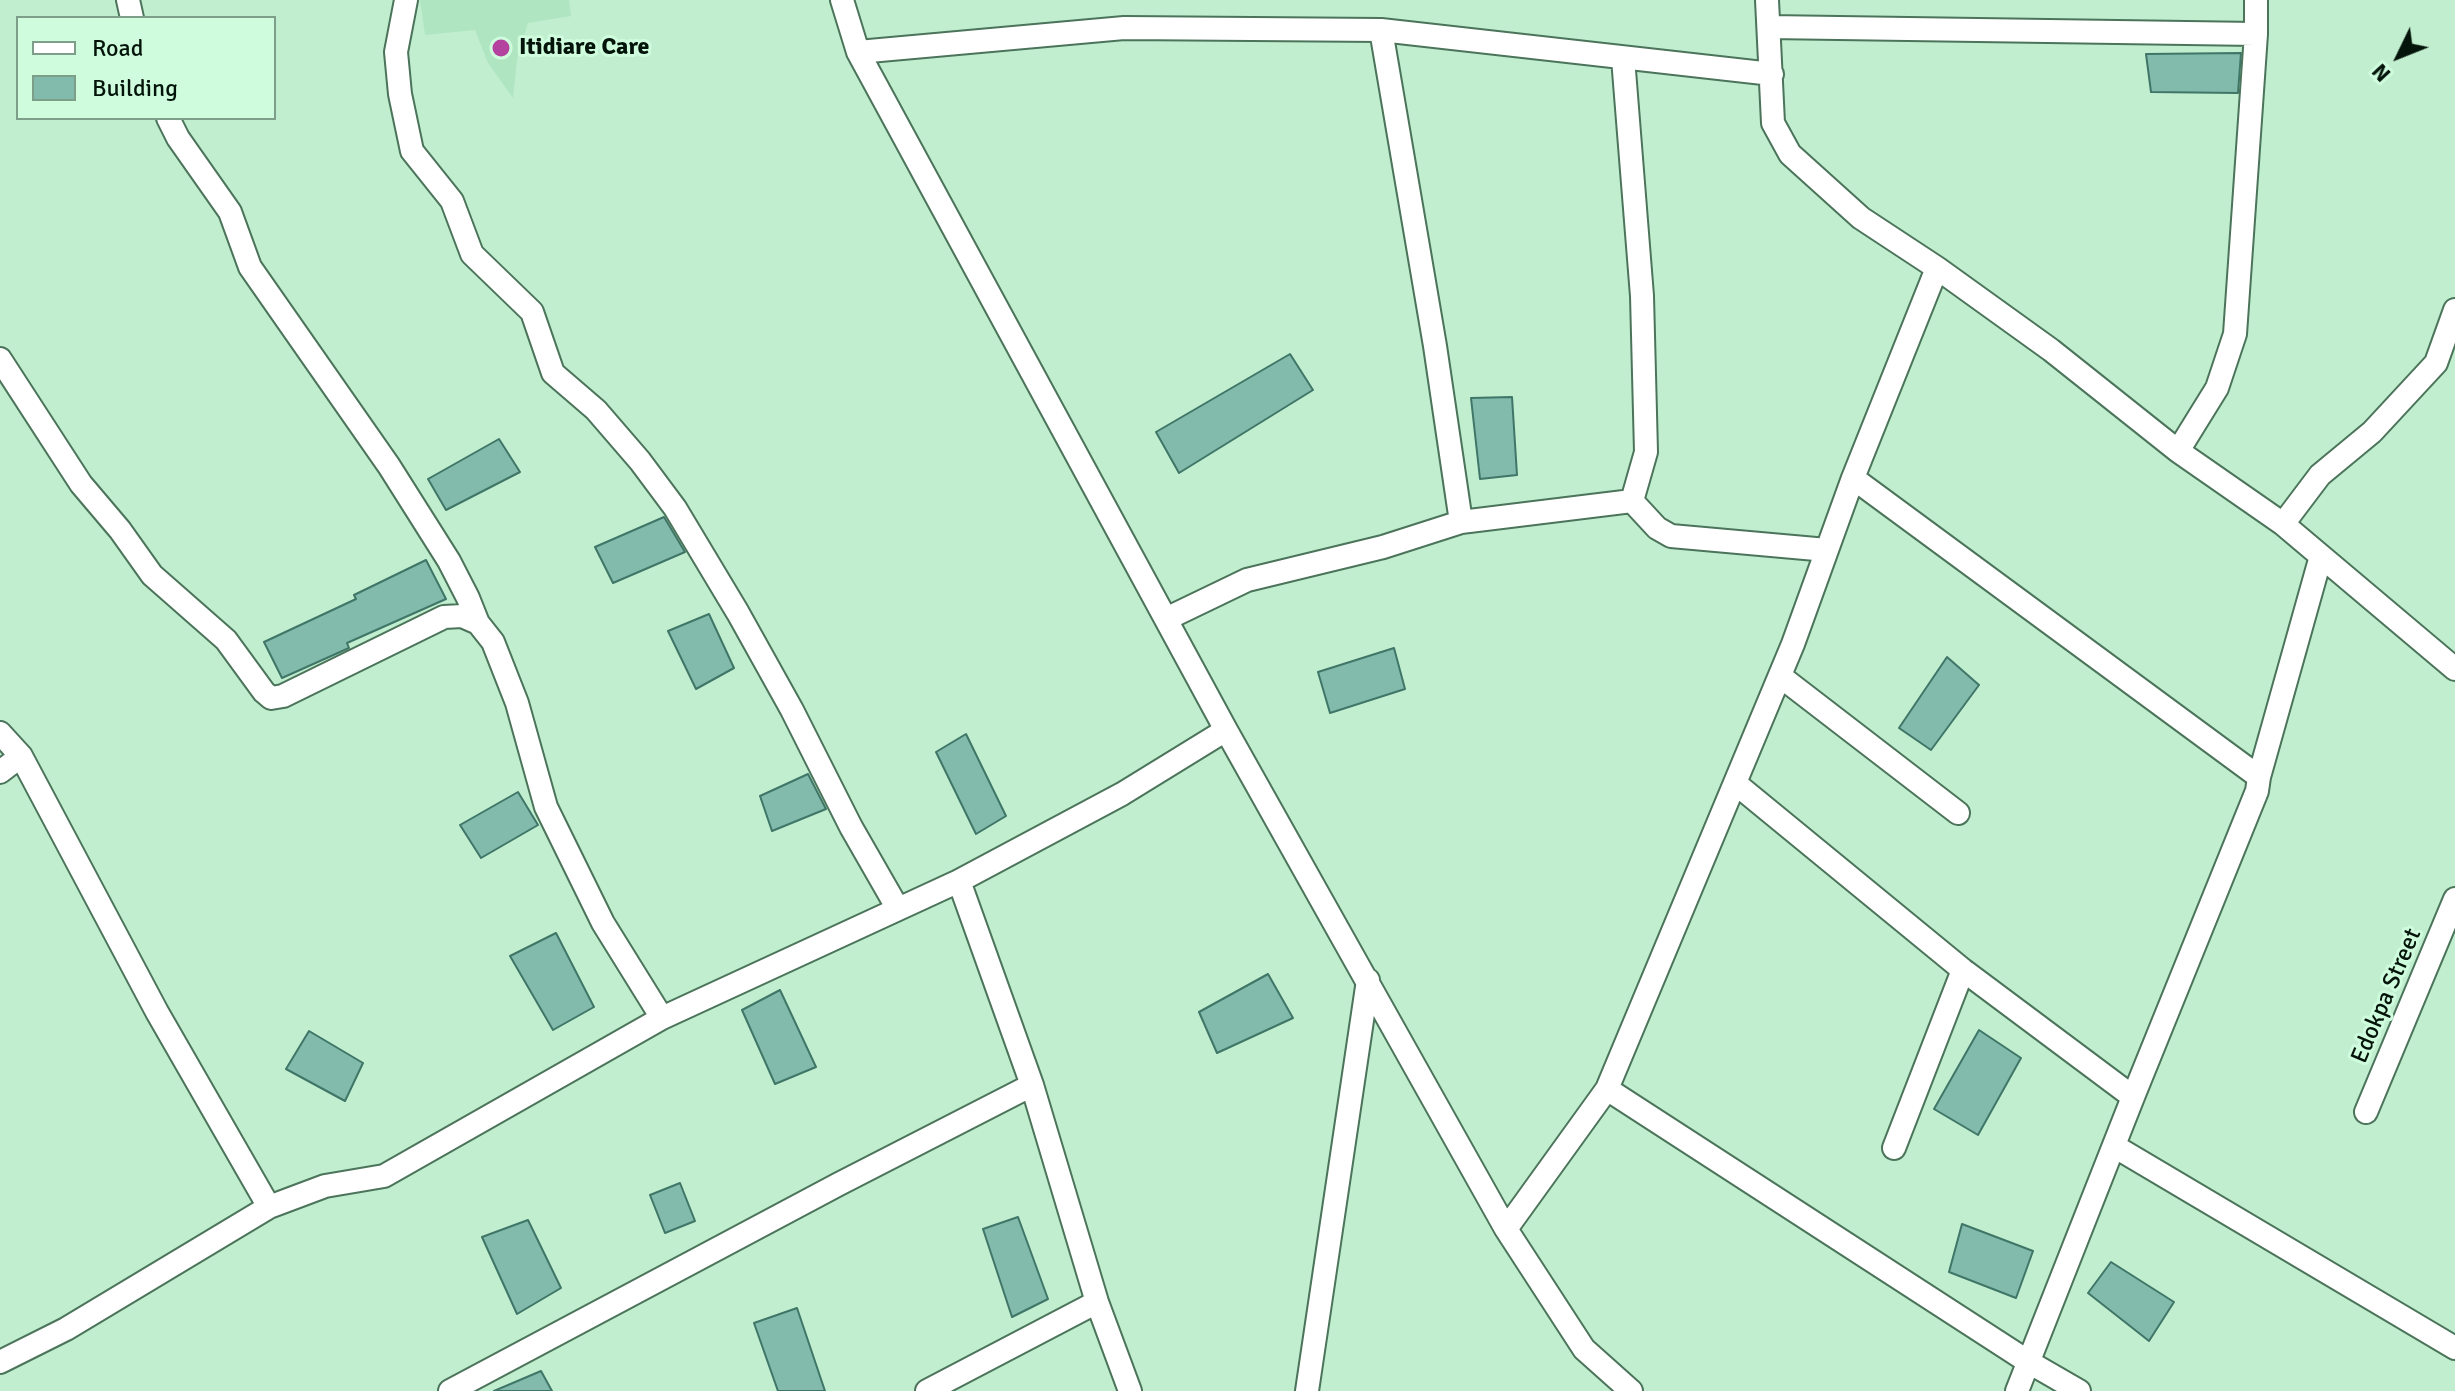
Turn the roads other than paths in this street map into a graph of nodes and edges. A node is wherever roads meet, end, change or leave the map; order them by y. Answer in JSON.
{"nodes":[{"id":1,"x":406,"y":0,"type":"edge"},
{"id":2,"x":842,"y":0,"type":"edge"},
{"id":3,"x":1767,"y":0,"type":"edge"},
{"id":4,"x":2256,"y":0,"type":"edge"},
{"id":5,"x":1769,"y":27,"type":"junction"},
{"id":6,"x":1381,"y":30,"type":"junction"},
{"id":7,"x":2256,"y":34,"type":"junction"},
{"id":8,"x":858,"y":52,"type":"junction"},
{"id":9,"x":1623,"y":58,"type":"junction"},
{"id":10,"x":1772,"y":74,"type":"junction"},
{"id":11,"x":169,"y":120,"type":"edge"},
{"id":12,"x":1937,"y":268,"type":"junction"},
{"id":13,"x":2455,"y":310,"type":"edge"},
{"id":14,"x":0,"y":359,"type":"edge"},
{"id":15,"x":2178,"y":451,"type":"junction"},
{"id":16,"x":1853,"y":478,"type":"junction"},
{"id":17,"x":1632,"y":501,"type":"junction"},
{"id":18,"x":1461,"y":522,"type":"junction"},
{"id":19,"x":2283,"y":524,"type":"junction"},
{"id":20,"x":1827,"y":550,"type":"junction"},
{"id":21,"x":2321,"y":556,"type":"junction"},
{"id":22,"x":1166,"y":619,"type":"junction"},
{"id":23,"x":478,"y":623,"type":"junction"},
{"id":24,"x":2455,"y":669,"type":"edge"},
{"id":25,"x":1780,"y":676,"type":"junction"},
{"id":26,"x":1226,"y":730,"type":"junction"},
{"id":27,"x":0,"y":733,"type":"edge"},
{"id":28,"x":21,"y":756,"type":"junction"},
{"id":29,"x":0,"y":772,"type":"edge"},
{"id":30,"x":2259,"y":777,"type":"junction"},
{"id":31,"x":1735,"y":783,"type":"junction"},
{"id":32,"x":1958,"y":813,"type":"dead end"},
{"id":33,"x":959,"y":881,"type":"junction"},
{"id":34,"x":2455,"y":899,"type":"edge"},
{"id":35,"x":898,"y":909,"type":"junction"},
{"id":36,"x":1963,"y":970,"type":"junction"},
{"id":37,"x":1368,"y":980,"type":"junction"},
{"id":38,"x":662,"y":1018,"type":"junction"},
{"id":39,"x":1032,"y":1085,"type":"junction"},
{"id":40,"x":1607,"y":1089,"type":"junction"},
{"id":41,"x":2133,"y":1097,"type":"junction"},
{"id":42,"x":2366,"y":1112,"type":"dead end"},
{"id":43,"x":2114,"y":1146,"type":"junction"},
{"id":44,"x":1894,"y":1148,"type":"dead end"},
{"id":45,"x":269,"y":1207,"type":"junction"},
{"id":46,"x":1506,"y":1229,"type":"junction"},
{"id":47,"x":1097,"y":1302,"type":"junction"},
{"id":48,"x":2455,"y":1348,"type":"edge"},
{"id":49,"x":2027,"y":1361,"type":"junction"},
{"id":50,"x":0,"y":1362,"type":"edge"},
{"id":51,"x":450,"y":1391,"type":"edge"},
{"id":52,"x":927,"y":1391,"type":"edge"},
{"id":53,"x":1130,"y":1391,"type":"edge"},
{"id":54,"x":1307,"y":1391,"type":"edge"},
{"id":55,"x":1631,"y":1391,"type":"edge"},
{"id":56,"x":2017,"y":1391,"type":"edge"},
{"id":57,"x":2079,"y":1391,"type":"edge"}],
"edges":[{"from":1,"to":35,"type":"street"},
{"from":2,"to":8,"type":"street"},
{"from":3,"to":5,"type":"street"},
{"from":4,"to":7,"type":"street"},
{"from":5,"to":7,"type":"street"},
{"from":5,"to":10,"type":"street"},
{"from":6,"to":8,"type":"street"},
{"from":6,"to":9,"type":"street"},
{"from":6,"to":18,"type":"street"},
{"from":7,"to":15,"type":"street"},
{"from":8,"to":22,"type":"street"},
{"from":9,"to":10,"type":"street"},
{"from":9,"to":17,"type":"street"},
{"from":10,"to":12,"type":"street"},
{"from":11,"to":23,"type":"street"},
{"from":12,"to":15,"type":"street"},
{"from":12,"to":16,"type":"street"},
{"from":13,"to":19,"type":"street"},
{"from":14,"to":23,"type":"street"},
{"from":15,"to":19,"type":"street"},
{"from":16,"to":20,"type":"street"},
{"from":16,"to":30,"type":"street"},
{"from":17,"to":18,"type":"street"},
{"from":17,"to":20,"type":"street"},
{"from":18,"to":22,"type":"street"},
{"from":19,"to":21,"type":"street"},
{"from":20,"to":25,"type":"street"},
{"from":21,"to":24,"type":"street"},
{"from":21,"to":30,"type":"street"},
{"from":22,"to":26,"type":"street"},
{"from":23,"to":38,"type":"street"},
{"from":25,"to":31,"type":"street"},
{"from":25,"to":32,"type":"street"},
{"from":26,"to":33,"type":"street"},
{"from":26,"to":37,"type":"street"},
{"from":27,"to":28,"type":"street"},
{"from":28,"to":29,"type":"street"},
{"from":28,"to":45,"type":"street"},
{"from":30,"to":41,"type":"street"},
{"from":31,"to":36,"type":"street"},
{"from":31,"to":40,"type":"street"},
{"from":33,"to":35,"type":"street"},
{"from":33,"to":39,"type":"street"},
{"from":34,"to":42,"type":"street","name":"Edokpa Street"},
{"from":35,"to":38,"type":"street"},
{"from":36,"to":41,"type":"street"},
{"from":36,"to":44,"type":"street"},
{"from":37,"to":46,"type":"street"},
{"from":37,"to":54,"type":"street"},
{"from":38,"to":45,"type":"street"},
{"from":39,"to":47,"type":"street"},
{"from":39,"to":51,"type":"street"},
{"from":40,"to":46,"type":"street"},
{"from":40,"to":49,"type":"street"},
{"from":41,"to":43,"type":"street"},
{"from":43,"to":48,"type":"street"},
{"from":43,"to":49,"type":"street"},
{"from":45,"to":50,"type":"street"},
{"from":46,"to":55,"type":"street"},
{"from":47,"to":52,"type":"street"},
{"from":47,"to":53,"type":"street"},
{"from":49,"to":56,"type":"street"},
{"from":49,"to":57,"type":"street"}]}
